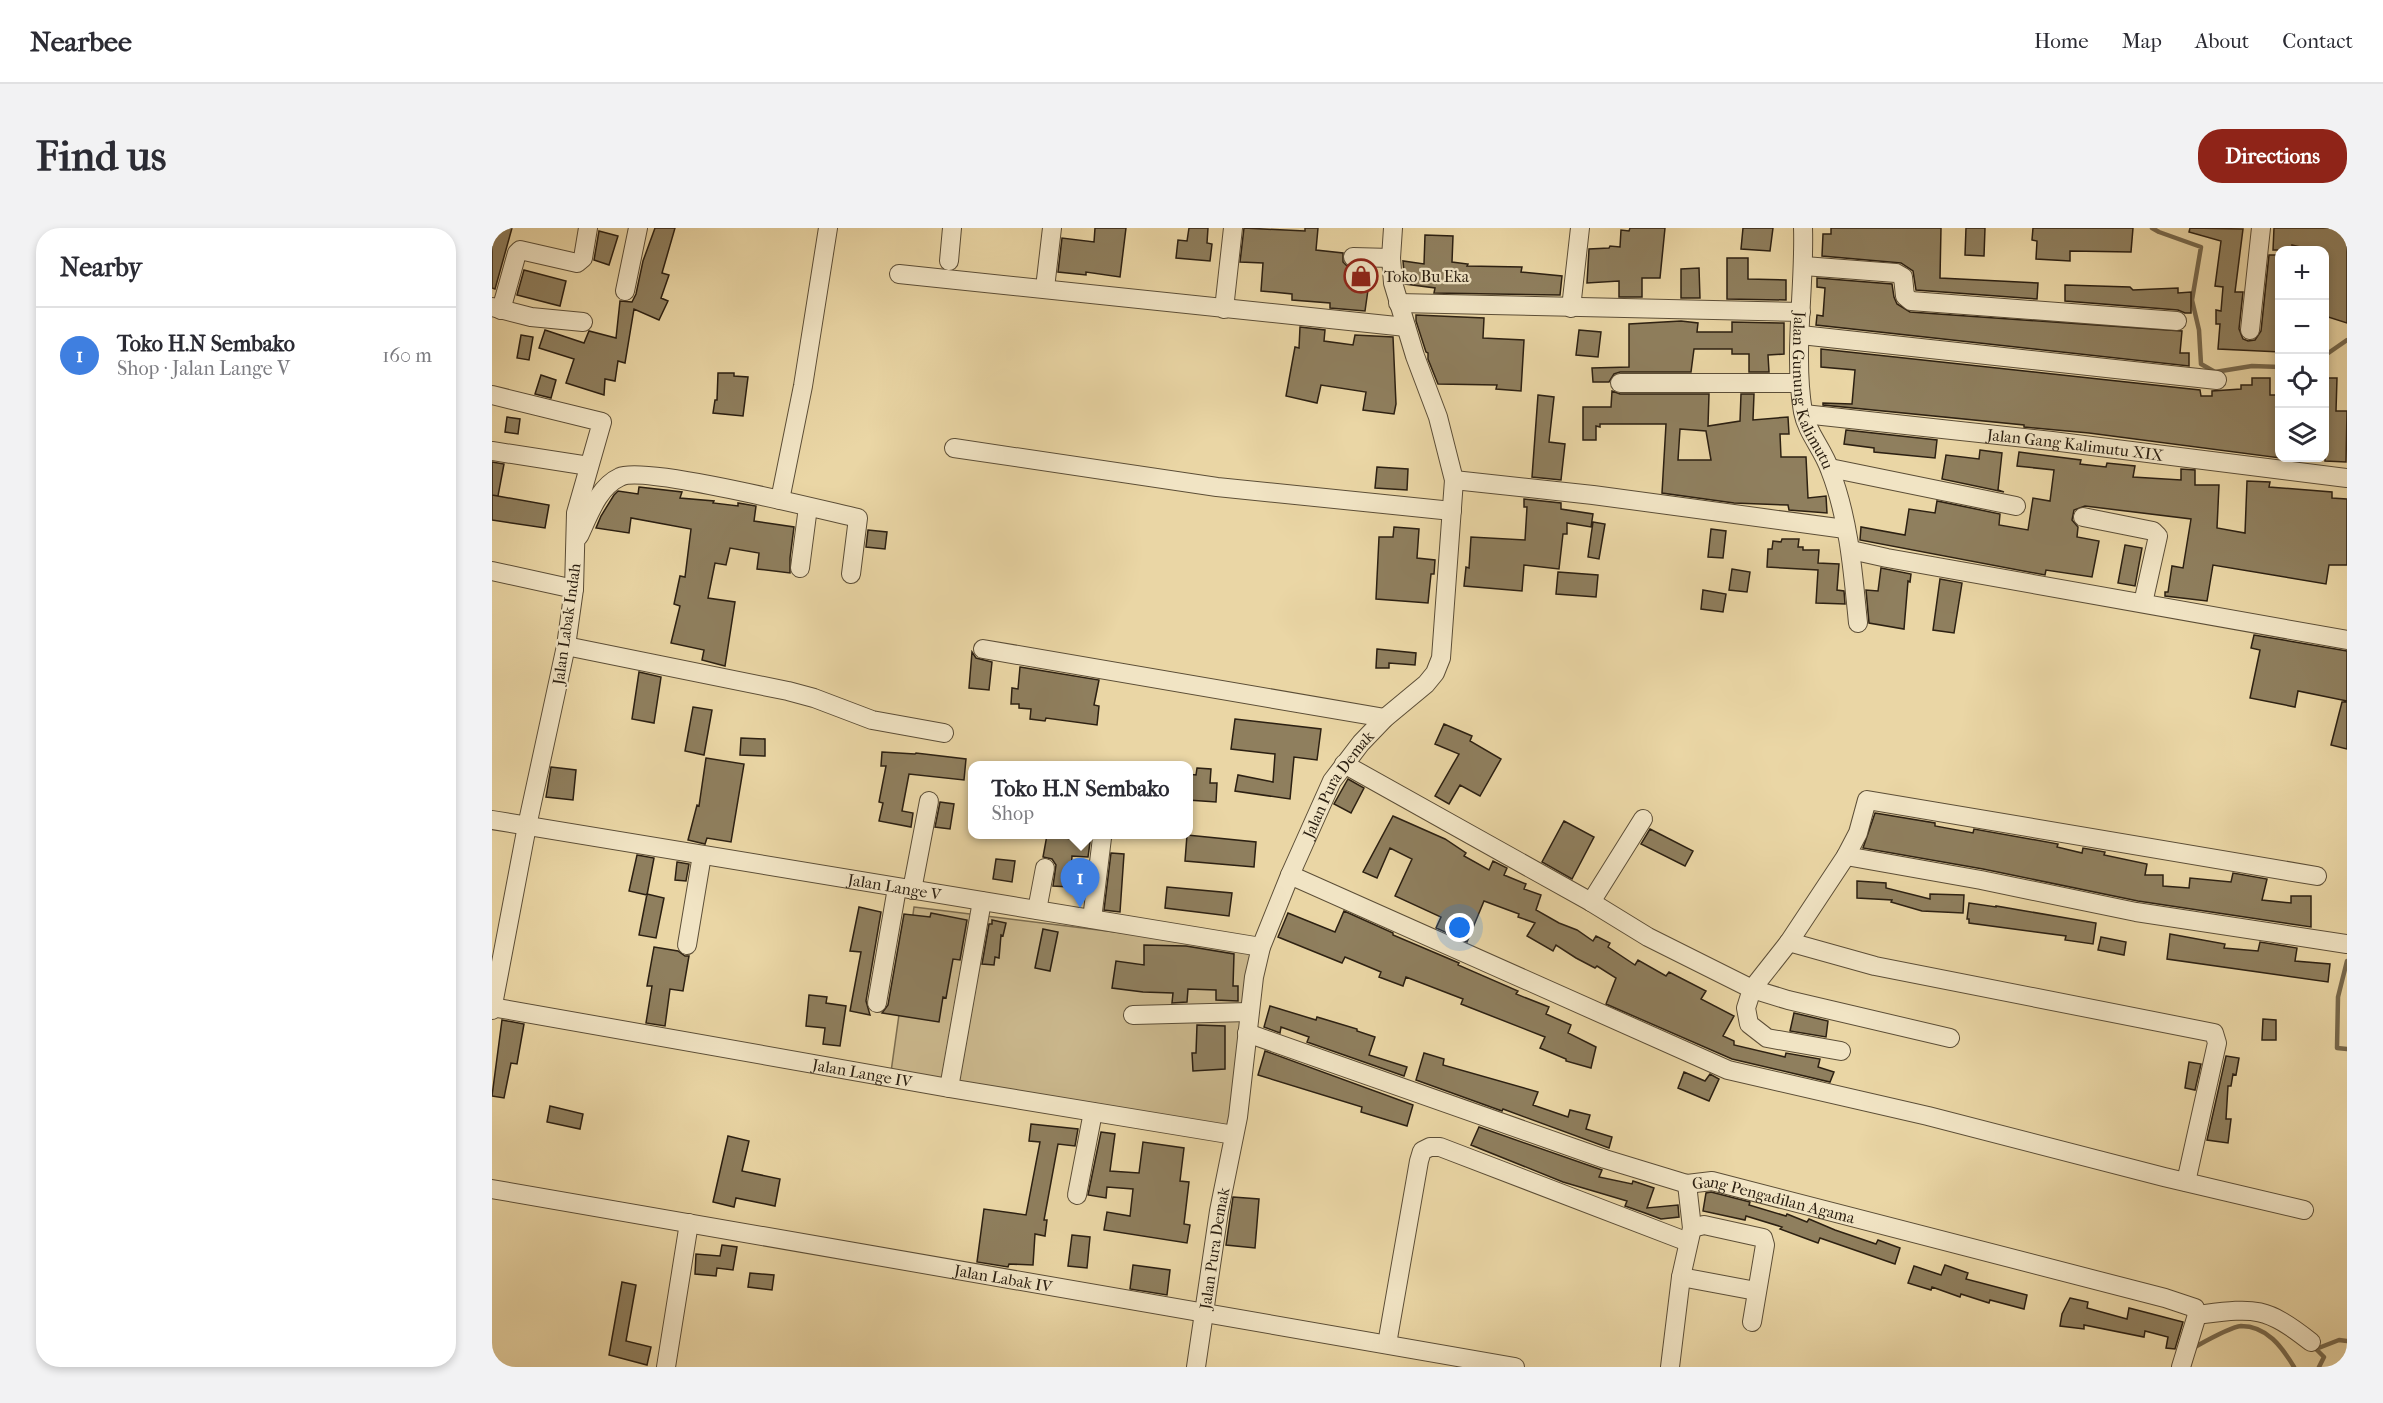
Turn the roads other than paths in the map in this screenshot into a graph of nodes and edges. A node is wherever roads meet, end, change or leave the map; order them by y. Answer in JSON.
{"nodes":[{"id":1,"x":588,"y":228,"type":"edge"},
{"id":2,"x":638,"y":228,"type":"edge"},
{"id":3,"x":828,"y":228,"type":"edge"},
{"id":4,"x":952,"y":228,"type":"edge"},
{"id":5,"x":1053,"y":228,"type":"edge"},
{"id":6,"x":1233,"y":228,"type":"edge"},
{"id":7,"x":1393,"y":228,"type":"edge"},
{"id":8,"x":1580,"y":228,"type":"edge"},
{"id":9,"x":1803,"y":228,"type":"edge"},
{"id":10,"x":2261,"y":228,"type":"edge"},
{"id":11,"x":1353,"y":257,"type":"dead end"},
{"id":12,"x":1390,"y":258,"type":"junction"},
{"id":13,"x":949,"y":261,"type":"dead end"},
{"id":14,"x":1804,"y":266,"type":"junction"},
{"id":15,"x":899,"y":274,"type":"dead end"},
{"id":16,"x":1045,"y":288,"type":"junction"},
{"id":17,"x":625,"y":291,"type":"dead end"},
{"id":18,"x":1398,"y":303,"type":"junction"},
{"id":19,"x":1571,"y":308,"type":"junction"},
{"id":20,"x":497,"y":309,"type":"edge"},
{"id":21,"x":1224,"y":309,"type":"junction"},
{"id":22,"x":1801,"y":312,"type":"junction"},
{"id":23,"x":2176,"y":321,"type":"dead end"},
{"id":24,"x":583,"y":322,"type":"dead end"},
{"id":25,"x":1406,"y":327,"type":"junction"},
{"id":26,"x":2250,"y":330,"type":"dead end"},
{"id":27,"x":1801,"y":334,"type":"junction"},
{"id":28,"x":2217,"y":380,"type":"dead end"},
{"id":29,"x":1620,"y":383,"type":"dead end"},
{"id":30,"x":1799,"y":383,"type":"junction"},
{"id":31,"x":492,"y":395,"type":"edge"},
{"id":32,"x":1804,"y":414,"type":"junction"},
{"id":33,"x":954,"y":448,"type":"dead end"},
{"id":34,"x":492,"y":451,"type":"edge"},
{"id":35,"x":589,"y":466,"type":"junction"},
{"id":36,"x":1830,"y":468,"type":"junction"},
{"id":37,"x":2347,"y":478,"type":"edge"},
{"id":38,"x":1455,"y":480,"type":"junction"},
{"id":39,"x":780,"y":500,"type":"junction"},
{"id":40,"x":2016,"y":506,"type":"dead end"},
{"id":41,"x":808,"y":507,"type":"junction"},
{"id":42,"x":1452,"y":511,"type":"junction"},
{"id":43,"x":2083,"y":517,"type":"dead end"},
{"id":44,"x":1845,"y":529,"type":"junction"},
{"id":45,"x":576,"y":540,"type":"junction"},
{"id":46,"x":1851,"y":550,"type":"junction"},
{"id":47,"x":800,"y":568,"type":"dead end"},
{"id":48,"x":492,"y":572,"type":"edge"},
{"id":49,"x":851,"y":574,"type":"dead end"},
{"id":50,"x":574,"y":589,"type":"junction"},
{"id":51,"x":2143,"y":603,"type":"junction"},
{"id":52,"x":1858,"y":623,"type":"dead end"},
{"id":53,"x":2347,"y":640,"type":"edge"},
{"id":54,"x":566,"y":646,"type":"junction"},
{"id":55,"x":983,"y":649,"type":"dead end"},
{"id":56,"x":1385,"y":718,"type":"junction"},
{"id":57,"x":944,"y":733,"type":"dead end"},
{"id":58,"x":1344,"y":764,"type":"junction"},
{"id":59,"x":929,"y":801,"type":"dead end"},
{"id":60,"x":1643,"y":819,"type":"dead end"},
{"id":61,"x":492,"y":820,"type":"edge"},
{"id":62,"x":527,"y":826,"type":"junction"},
{"id":63,"x":1102,"y":839,"type":"edge"},
{"id":64,"x":702,"y":855,"type":"junction"},
{"id":65,"x":1846,"y":856,"type":"junction"},
{"id":66,"x":1045,"y":868,"type":"dead end"},
{"id":67,"x":1290,"y":876,"type":"junction"},
{"id":68,"x":2317,"y":876,"type":"dead end"},
{"id":69,"x":905,"y":889,"type":"junction"},
{"id":70,"x":982,"y":902,"type":"junction"},
{"id":71,"x":1591,"y":903,"type":"junction"},
{"id":72,"x":1037,"y":910,"type":"junction"},
{"id":73,"x":1092,"y":920,"type":"junction"},
{"id":74,"x":1789,"y":942,"type":"junction"},
{"id":75,"x":2347,"y":944,"type":"edge"},
{"id":76,"x":687,"y":945,"type":"dead end"},
{"id":77,"x":1261,"y":948,"type":"junction"},
{"id":78,"x":1752,"y":989,"type":"junction"},
{"id":79,"x":877,"y":1003,"type":"dead end"},
{"id":80,"x":492,"y":1008,"type":"edge"},
{"id":81,"x":1249,"y":1012,"type":"junction"},
{"id":82,"x":1133,"y":1015,"type":"dead end"},
{"id":83,"x":1247,"y":1033,"type":"junction"},
{"id":84,"x":1950,"y":1038,"type":"dead end"},
{"id":85,"x":1841,"y":1051,"type":"dead end"},
{"id":86,"x":949,"y":1088,"type":"junction"},
{"id":87,"x":1093,"y":1112,"type":"junction"},
{"id":88,"x":1234,"y":1135,"type":"junction"},
{"id":89,"x":2186,"y":1182,"type":"junction"},
{"id":90,"x":1687,"y":1184,"type":"junction"},
{"id":91,"x":492,"y":1189,"type":"edge"},
{"id":92,"x":1077,"y":1195,"type":"dead end"},
{"id":93,"x":2304,"y":1210,"type":"dead end"},
{"id":94,"x":689,"y":1223,"type":"junction"},
{"id":95,"x":1690,"y":1235,"type":"junction"},
{"id":96,"x":1681,"y":1277,"type":"junction"},
{"id":97,"x":1756,"y":1291,"type":"junction"},
{"id":98,"x":1204,"y":1314,"type":"junction"},
{"id":99,"x":2197,"y":1315,"type":"junction"},
{"id":100,"x":1752,"y":1322,"type":"dead end"},
{"id":101,"x":2311,"y":1342,"type":"dead end"},
{"id":102,"x":1387,"y":1344,"type":"junction"},
{"id":103,"x":666,"y":1367,"type":"edge"},
{"id":104,"x":1196,"y":1367,"type":"edge"},
{"id":105,"x":1515,"y":1367,"type":"edge"},
{"id":106,"x":1670,"y":1367,"type":"edge"},
{"id":107,"x":2181,"y":1367,"type":"edge"}],
"edges":[{"from":1,"to":20,"type":"street"},
{"from":2,"to":17,"type":"street"},
{"from":3,"to":39,"type":"street"},
{"from":4,"to":13,"type":"street"},
{"from":5,"to":16,"type":"street"},
{"from":6,"to":21,"type":"street"},
{"from":7,"to":12,"type":"street","name":"Jalan Pura Demak"},
{"from":8,"to":19,"type":"street"},
{"from":9,"to":14,"type":"street","name":"Jalan Gunung Kalimutu"},
{"from":10,"to":26,"type":"street"},
{"from":11,"to":12,"type":"street"},
{"from":12,"to":18,"type":"street","name":"Jalan Pura Demak"},
{"from":14,"to":22,"type":"street","name":"Jalan Gunung Kalimutu"},
{"from":14,"to":23,"type":"street"},
{"from":15,"to":16,"type":"street"},
{"from":16,"to":21,"type":"street"},
{"from":18,"to":19,"type":"street"},
{"from":18,"to":25,"type":"street","name":"Jalan Pura Demak"},
{"from":19,"to":22,"type":"street"},
{"from":20,"to":24,"type":"street"},
{"from":21,"to":25,"type":"street"},
{"from":22,"to":27,"type":"street","name":"Jalan Gunung Kalimutu"},
{"from":25,"to":38,"type":"street","name":"Jalan Pura Demak"},
{"from":27,"to":28,"type":"street"},
{"from":27,"to":30,"type":"street","name":"Jalan Gunung Kalimutu"},
{"from":29,"to":30,"type":"street"},
{"from":30,"to":32,"type":"street","name":"Jalan Gunung Kalimutu"},
{"from":31,"to":35,"type":"street","name":"Jalan Labak Indah"},
{"from":32,"to":36,"type":"street","name":"Jalan Gunung Kalimutu"},
{"from":32,"to":37,"type":"street","name":"Jalan Gang Kalimutu XIX"},
{"from":33,"to":42,"type":"street"},
{"from":34,"to":35,"type":"street"},
{"from":35,"to":45,"type":"street","name":"Jalan Labak Indah"},
{"from":36,"to":40,"type":"street"},
{"from":36,"to":44,"type":"street","name":"Jalan Gunung Kalimutu"},
{"from":38,"to":42,"type":"street","name":"Jalan Pura Demak"},
{"from":38,"to":44,"type":"street"},
{"from":39,"to":41,"type":"street"},
{"from":39,"to":45,"type":"street"},
{"from":41,"to":47,"type":"street"},
{"from":41,"to":49,"type":"street"},
{"from":42,"to":56,"type":"street","name":"Jalan Pura Demak"},
{"from":43,"to":51,"type":"street"},
{"from":44,"to":46,"type":"street","name":"Jalan Gunung Kalimutu"},
{"from":45,"to":50,"type":"street","name":"Jalan Labak Indah"},
{"from":46,"to":51,"type":"street"},
{"from":46,"to":52,"type":"street","name":"Jalan Gunung Kalimutu"},
{"from":48,"to":50,"type":"street"},
{"from":50,"to":54,"type":"street","name":"Jalan Labak Indah"},
{"from":51,"to":53,"type":"street"},
{"from":54,"to":57,"type":"street"},
{"from":54,"to":62,"type":"street","name":"Jalan Labak Indah"},
{"from":55,"to":56,"type":"street"},
{"from":56,"to":58,"type":"street","name":"Jalan Pura Demak"},
{"from":58,"to":67,"type":"street","name":"Jalan Pura Demak"},
{"from":58,"to":71,"type":"street"},
{"from":59,"to":69,"type":"street"},
{"from":60,"to":71,"type":"street"},
{"from":61,"to":62,"type":"street","name":"Jalan Lange V"},
{"from":62,"to":64,"type":"street","name":"Jalan Lange V"},
{"from":62,"to":80,"type":"street","name":"Jalan Labak Indah"},
{"from":63,"to":73,"type":"street"},
{"from":64,"to":69,"type":"street","name":"Jalan Lange V"},
{"from":64,"to":76,"type":"street"},
{"from":65,"to":68,"type":"street"},
{"from":65,"to":74,"type":"street"},
{"from":65,"to":75,"type":"street"},
{"from":66,"to":72,"type":"street"},
{"from":67,"to":77,"type":"street","name":"Jalan Pura Demak"},
{"from":67,"to":89,"type":"street"},
{"from":69,"to":70,"type":"street","name":"Jalan Lange V"},
{"from":69,"to":79,"type":"street"},
{"from":70,"to":72,"type":"street","name":"Jalan Lange V"},
{"from":70,"to":86,"type":"street"},
{"from":71,"to":78,"type":"street"},
{"from":72,"to":73,"type":"street","name":"Jalan Lange V"},
{"from":73,"to":77,"type":"street","name":"Jalan Lange V"},
{"from":74,"to":78,"type":"street"},
{"from":74,"to":89,"type":"street"},
{"from":77,"to":81,"type":"street","name":"Jalan Pura Demak"},
{"from":78,"to":84,"type":"street"},
{"from":78,"to":85,"type":"street"},
{"from":80,"to":86,"type":"street","name":"Jalan Lange IV"},
{"from":81,"to":82,"type":"street"},
{"from":81,"to":83,"type":"street","name":"Jalan Pura Demak"},
{"from":83,"to":88,"type":"street","name":"Jalan Pura Demak"},
{"from":83,"to":90,"type":"street","name":"Gang Pengadilan Agama"},
{"from":86,"to":87,"type":"street","name":"Jalan Lange IV"},
{"from":87,"to":88,"type":"street","name":"Jalan Lange IV"},
{"from":87,"to":92,"type":"street"},
{"from":88,"to":98,"type":"street","name":"Jalan Pura Demak"},
{"from":89,"to":93,"type":"street"},
{"from":90,"to":95,"type":"street"},
{"from":90,"to":99,"type":"street","name":"Gang Pengadilan Agama"},
{"from":91,"to":94,"type":"street","name":"Jalan Labak IV"},
{"from":94,"to":98,"type":"street","name":"Jalan Labak IV"},
{"from":94,"to":103,"type":"street"},
{"from":95,"to":96,"type":"street"},
{"from":95,"to":97,"type":"street"},
{"from":95,"to":102,"type":"street"},
{"from":96,"to":97,"type":"street"},
{"from":96,"to":106,"type":"street"},
{"from":97,"to":100,"type":"street"},
{"from":98,"to":102,"type":"street","name":"Jalan Labak IV"},
{"from":98,"to":104,"type":"street","name":"Jalan Pura Demak"},
{"from":99,"to":101,"type":"street"},
{"from":99,"to":107,"type":"street"},
{"from":102,"to":105,"type":"street","name":"Jalan Labak IV"}]}
